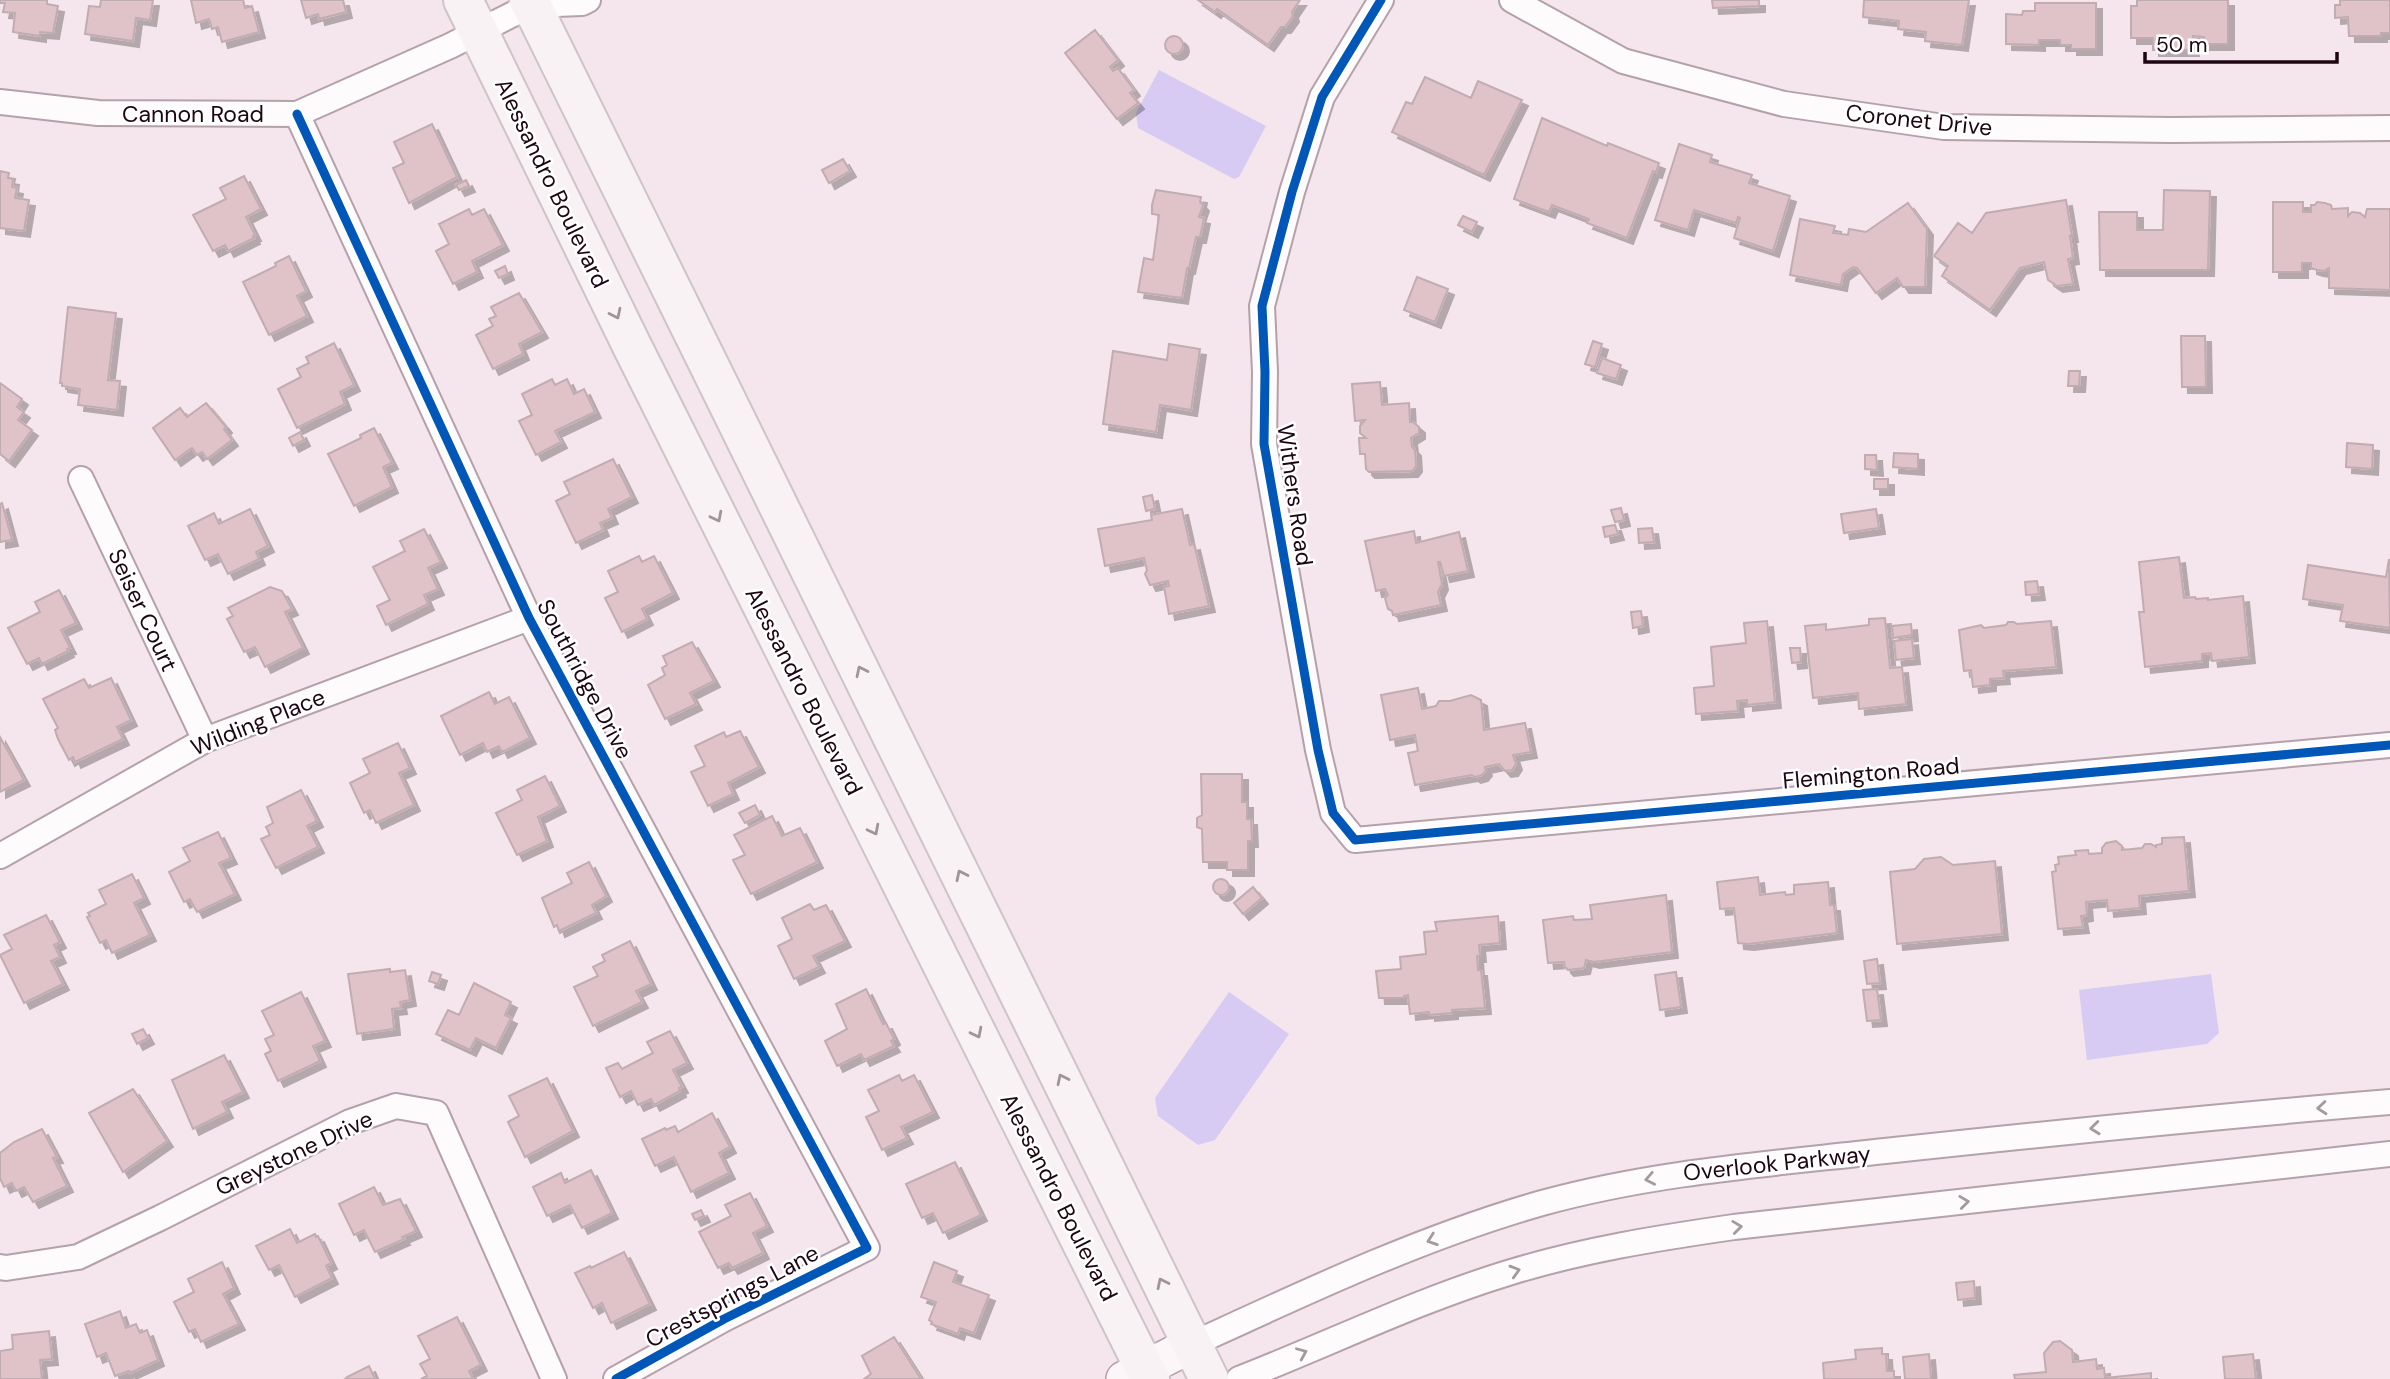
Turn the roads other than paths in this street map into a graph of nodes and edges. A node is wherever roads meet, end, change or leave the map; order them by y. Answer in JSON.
{"nodes":[{"id":1,"x":588,"y":0,"type":"edge"},
{"id":2,"x":1381,"y":0,"type":"edge"},
{"id":3,"x":1512,"y":0,"type":"edge"},
{"id":4,"x":532,"y":2,"type":"edge"},
{"id":5,"x":471,"y":16,"type":"edge"},
{"id":6,"x":0,"y":102,"type":"edge"},
{"id":7,"x":297,"y":114,"type":"junction"},
{"id":8,"x":2390,"y":128,"type":"edge"},
{"id":9,"x":81,"y":479,"type":"dead end"},
{"id":10,"x":530,"y":618,"type":"junction"},
{"id":11,"x":205,"y":740,"type":"junction"},
{"id":12,"x":2390,"y":745,"type":"edge"},
{"id":13,"x":1355,"y":841,"type":"joint"},
{"id":14,"x":0,"y":856,"type":"edge"},
{"id":15,"x":2390,"y":1102,"type":"edge"},
{"id":16,"x":2390,"y":1154,"type":"edge"},
{"id":17,"x":867,"y":1248,"type":"joint"},
{"id":18,"x":0,"y":1267,"type":"edge"},
{"id":19,"x":1193,"y":1345,"type":"junction"},
{"id":20,"x":1140,"y":1375,"type":"edge"},
{"id":21,"x":554,"y":1379,"type":"edge"},
{"id":22,"x":616,"y":1379,"type":"edge"},
{"id":23,"x":1209,"y":1379,"type":"edge"},
{"id":24,"x":1239,"y":1379,"type":"edge"}],
"edges":[{"from":1,"to":4,"type":"street","name":"Cannon Road"},
{"from":2,"to":13,"type":"street","name":"Withers Road"},
{"from":3,"to":8,"type":"street","name":"Coronet Drive"},
{"from":4,"to":5,"type":"street","name":"Cannon Road"},
{"from":19,"to":4,"type":"main road","one_way":true},
{"from":5,"to":7,"type":"street","name":"Cannon Road"},
{"from":5,"to":20,"type":"main road","name":"Alessandro Boulevard","one_way":true},
{"from":6,"to":7,"type":"street","name":"Cannon Road"},
{"from":7,"to":10,"type":"street","name":"Southridge Drive"},
{"from":9,"to":11,"type":"street","name":"Seiser Court"},
{"from":10,"to":11,"type":"street","name":"Wilding Place"},
{"from":10,"to":17,"type":"street","name":"Southridge Drive"},
{"from":11,"to":14,"type":"street","name":"Wilding Place"},
{"from":12,"to":13,"type":"street","name":"Flemington Road"},
{"from":15,"to":19,"type":"street","name":"Overlook Parkway","one_way":true},
{"from":24,"to":16,"type":"street","one_way":true},
{"from":17,"to":22,"type":"street","name":"Crestsprings Lane"},
{"from":18,"to":21,"type":"street","name":"Greystone Drive"},
{"from":19,"to":20,"type":"main road"},
{"from":19,"to":23,"type":"main road"}]}
